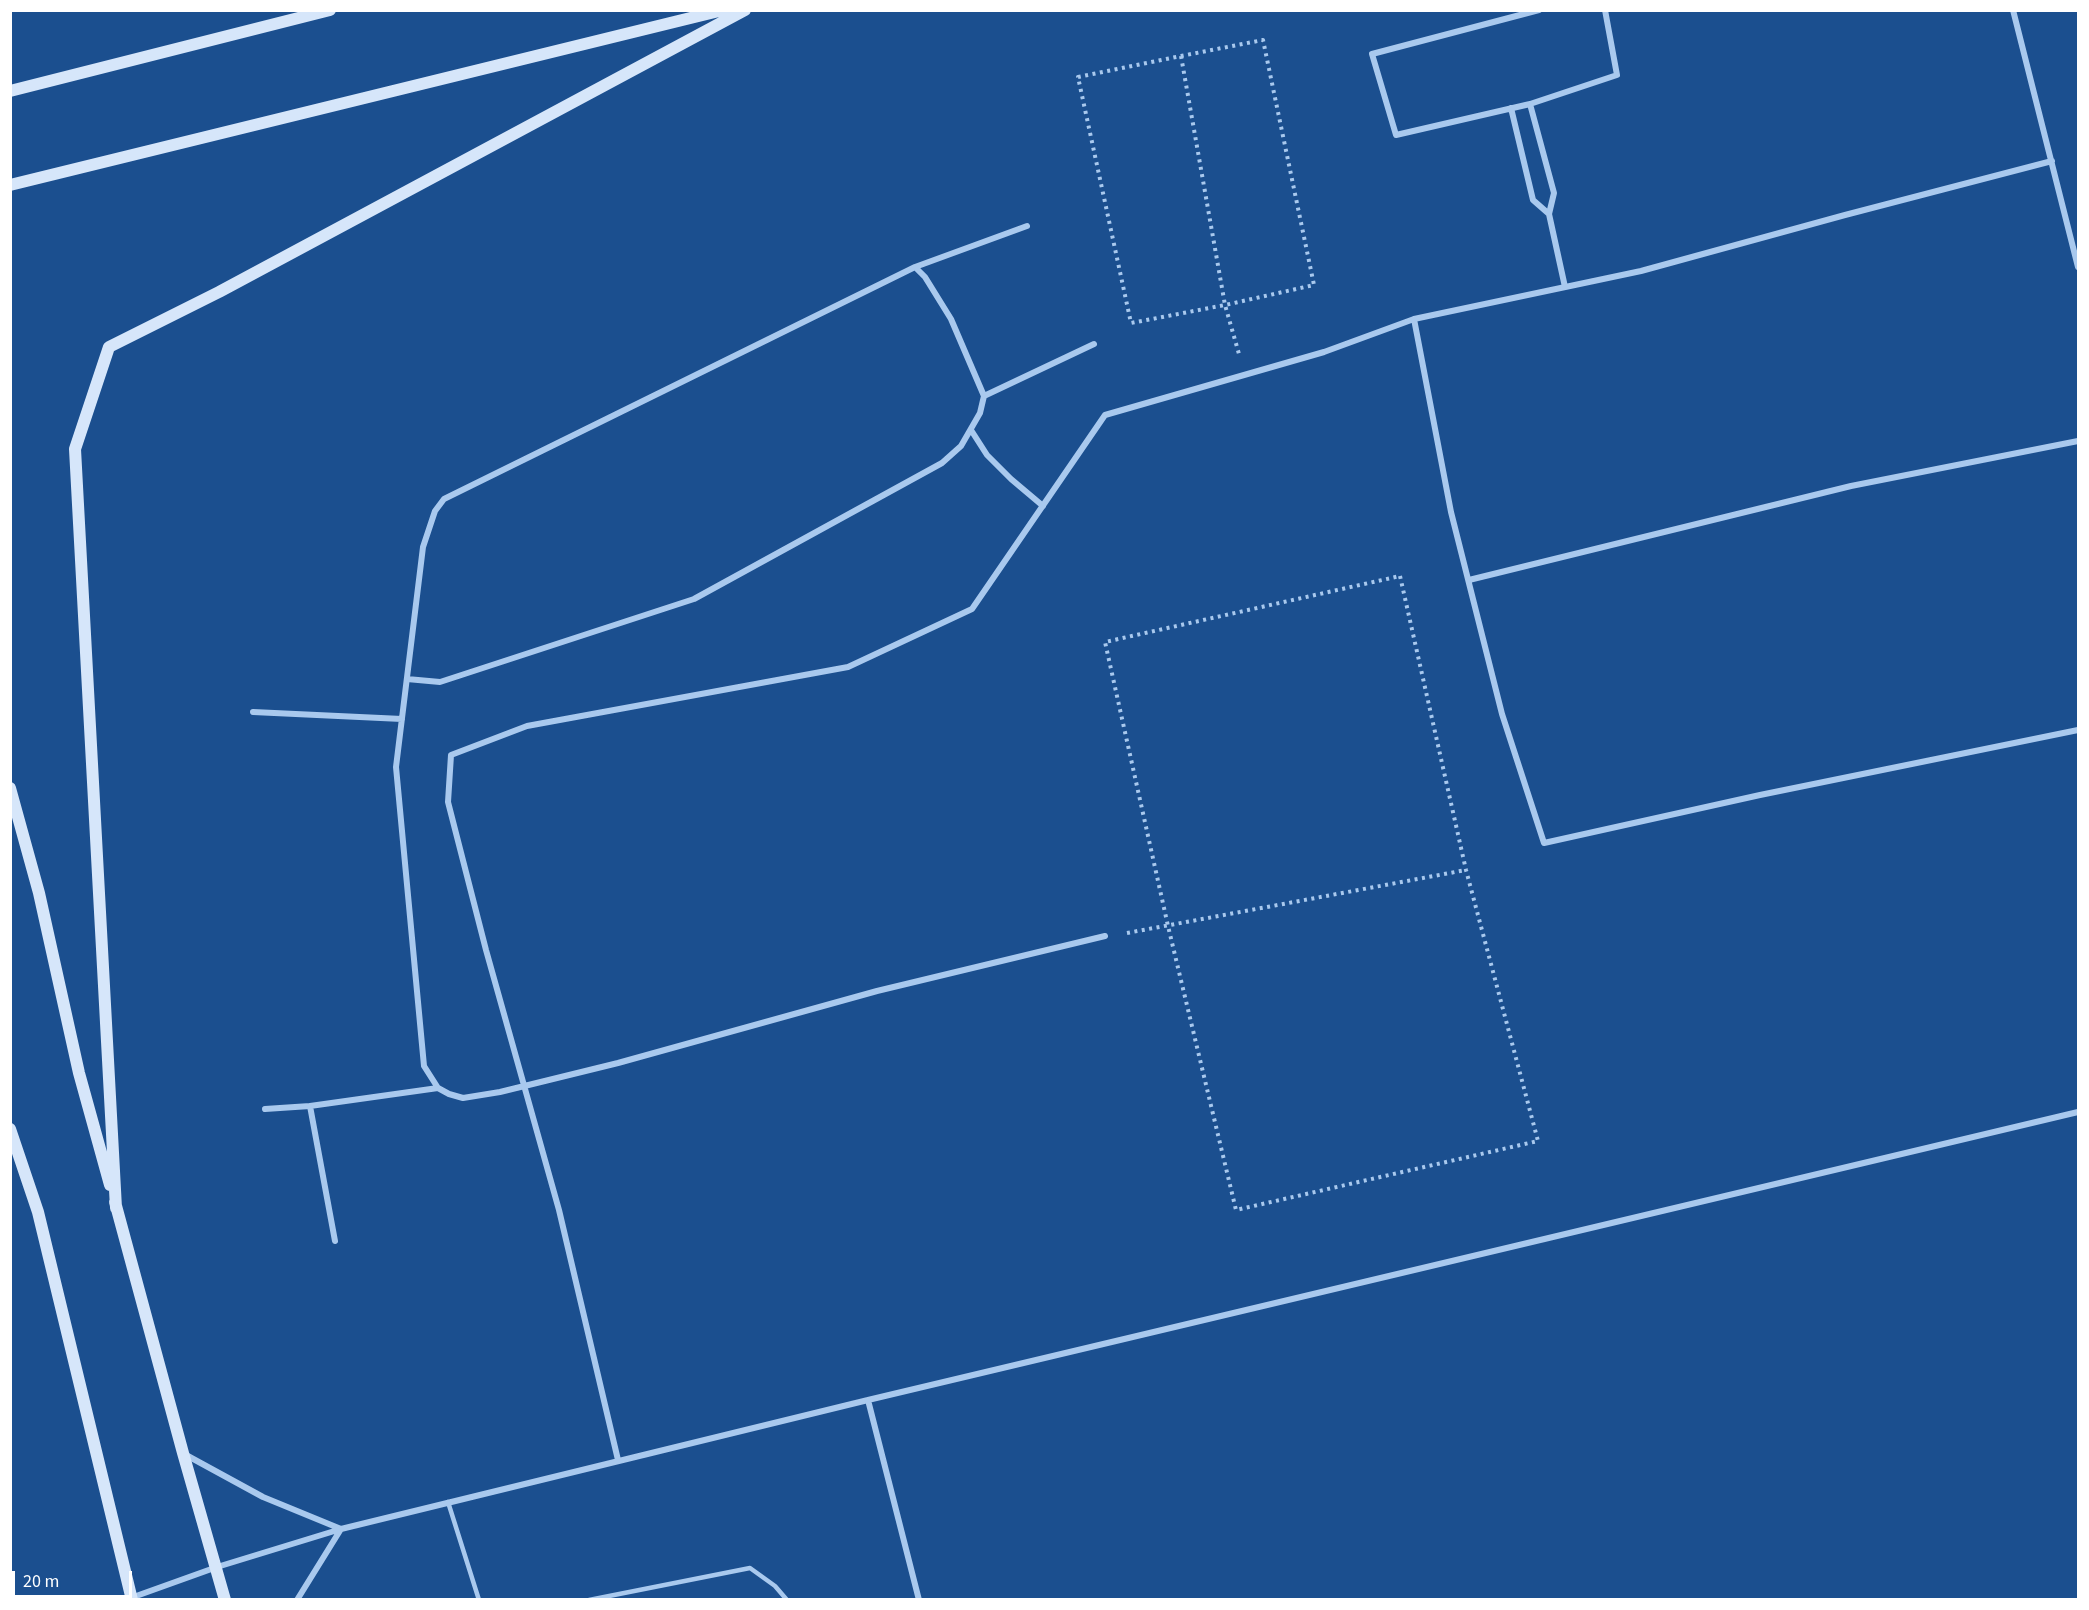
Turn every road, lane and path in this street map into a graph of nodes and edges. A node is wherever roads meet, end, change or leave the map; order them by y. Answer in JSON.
{"nodes":[{"id":1,"x":330,"y":10,"type":"edge"},
{"id":2,"x":723,"y":10,"type":"edge"},
{"id":3,"x":745,"y":10,"type":"edge"},
{"id":4,"x":1539,"y":10,"type":"edge"},
{"id":5,"x":1605,"y":10,"type":"edge"},
{"id":6,"x":2013,"y":10,"type":"edge"},
{"id":7,"x":1181,"y":56,"type":"junction"},
{"id":8,"x":10,"y":91,"type":"edge"},
{"id":9,"x":1530,"y":104,"type":"junction"},
{"id":10,"x":1510,"y":108,"type":"junction"},
{"id":11,"x":2052,"y":161,"type":"junction"},
{"id":12,"x":10,"y":185,"type":"edge"},
{"id":13,"x":1549,"y":214,"type":"junction"},
{"id":14,"x":1027,"y":226,"type":"dead end"},
{"id":15,"x":915,"y":267,"type":"junction"},
{"id":16,"x":2079,"y":267,"type":"edge"},
{"id":17,"x":1565,"y":287,"type":"junction"},
{"id":18,"x":1225,"y":305,"type":"junction"},
{"id":19,"x":1414,"y":319,"type":"junction"},
{"id":20,"x":1094,"y":344,"type":"dead end"},
{"id":21,"x":1245,"y":375,"type":"junction"},
{"id":22,"x":984,"y":396,"type":"junction"},
{"id":23,"x":971,"y":430,"type":"junction"},
{"id":24,"x":2079,"y":441,"type":"edge"},
{"id":25,"x":1043,"y":506,"type":"junction"},
{"id":26,"x":1469,"y":580,"type":"junction"},
{"id":27,"x":407,"y":679,"type":"junction"},
{"id":28,"x":253,"y":712,"type":"dead end"},
{"id":29,"x":402,"y":720,"type":"junction"},
{"id":30,"x":2079,"y":730,"type":"edge"},
{"id":31,"x":10,"y":788,"type":"edge"},
{"id":32,"x":1466,"y":870,"type":"junction"},
{"id":33,"x":1168,"y":926,"type":"junction"},
{"id":34,"x":1105,"y":936,"type":"joint"},
{"id":35,"x":525,"y":1087,"type":"junction"},
{"id":36,"x":438,"y":1088,"type":"junction"},
{"id":37,"x":310,"y":1106,"type":"junction"},
{"id":38,"x":266,"y":1109,"type":"dead end"},
{"id":39,"x":2079,"y":1112,"type":"edge"},
{"id":40,"x":10,"y":1129,"type":"edge"},
{"id":41,"x":116,"y":1208,"type":"junction"},
{"id":42,"x":335,"y":1241,"type":"dead end"},
{"id":43,"x":868,"y":1400,"type":"junction"},
{"id":44,"x":183,"y":1453,"type":"junction"},
{"id":45,"x":618,"y":1460,"type":"junction"},
{"id":46,"x":448,"y":1502,"type":"junction"},
{"id":47,"x":341,"y":1529,"type":"junction"},
{"id":48,"x":217,"y":1567,"type":"junction"},
{"id":49,"x":130,"y":1599,"type":"edge"},
{"id":50,"x":225,"y":1599,"type":"edge"},
{"id":51,"x":297,"y":1599,"type":"edge"},
{"id":52,"x":479,"y":1599,"type":"edge"},
{"id":53,"x":589,"y":1599,"type":"edge"},
{"id":54,"x":787,"y":1599,"type":"edge"},
{"id":55,"x":919,"y":1599,"type":"edge"}],
"edges":[{"from":1,"to":8,"type":"main road"},
{"from":2,"to":12,"type":"main road"},
{"from":3,"to":41,"type":"main road"},
{"from":4,"to":10,"type":"street"},
{"from":5,"to":9,"type":"street"},
{"from":6,"to":11,"type":"street"},
{"from":7,"to":18,"type":"path"},
{"from":7,"to":18,"type":"path"},
{"from":7,"to":18,"type":"path"},
{"from":9,"to":10,"type":"street"},
{"from":9,"to":13,"type":"street"},
{"from":10,"to":13,"type":"street"},
{"from":11,"to":16,"type":"street"},
{"from":11,"to":17,"type":"street"},
{"from":13,"to":17,"type":"street"},
{"from":14,"to":15,"type":"street"},
{"from":15,"to":22,"type":"street"},
{"from":15,"to":27,"type":"street"},
{"from":17,"to":19,"type":"street"},
{"from":18,"to":21,"type":"path"},
{"from":19,"to":21,"type":"street"},
{"from":19,"to":26,"type":"street"},
{"from":20,"to":22,"type":"street"},
{"from":21,"to":25,"type":"street"},
{"from":22,"to":23,"type":"street"},
{"from":23,"to":25,"type":"street"},
{"from":23,"to":27,"type":"street"},
{"from":24,"to":26,"type":"street"},
{"from":25,"to":35,"type":"street"},
{"from":26,"to":30,"type":"street"},
{"from":27,"to":29,"type":"street"},
{"from":28,"to":29,"type":"street"},
{"from":29,"to":36,"type":"street"},
{"from":31,"to":41,"type":"main road"},
{"from":32,"to":33,"type":"path"},
{"from":32,"to":33,"type":"path"},
{"from":32,"to":33,"type":"path"},
{"from":33,"to":34,"type":"path"},
{"from":34,"to":35,"type":"street"},
{"from":35,"to":36,"type":"street"},
{"from":35,"to":45,"type":"street"},
{"from":36,"to":37,"type":"street"},
{"from":37,"to":38,"type":"street"},
{"from":37,"to":42,"type":"street"},
{"from":39,"to":43,"type":"street"},
{"from":40,"to":49,"type":"main road"},
{"from":41,"to":44,"type":"main road"},
{"from":43,"to":45,"type":"street"},
{"from":43,"to":55,"type":"street"},
{"from":44,"to":47,"type":"street"},
{"from":44,"to":48,"type":"main road"},
{"from":45,"to":46,"type":"street"},
{"from":46,"to":47,"type":"street"},
{"from":46,"to":52,"type":"lane"},
{"from":47,"to":48,"type":"street"},
{"from":47,"to":51,"type":"street"},
{"from":48,"to":49,"type":"street"},
{"from":48,"to":50,"type":"main road"},
{"from":53,"to":54,"type":"lane"}]}
